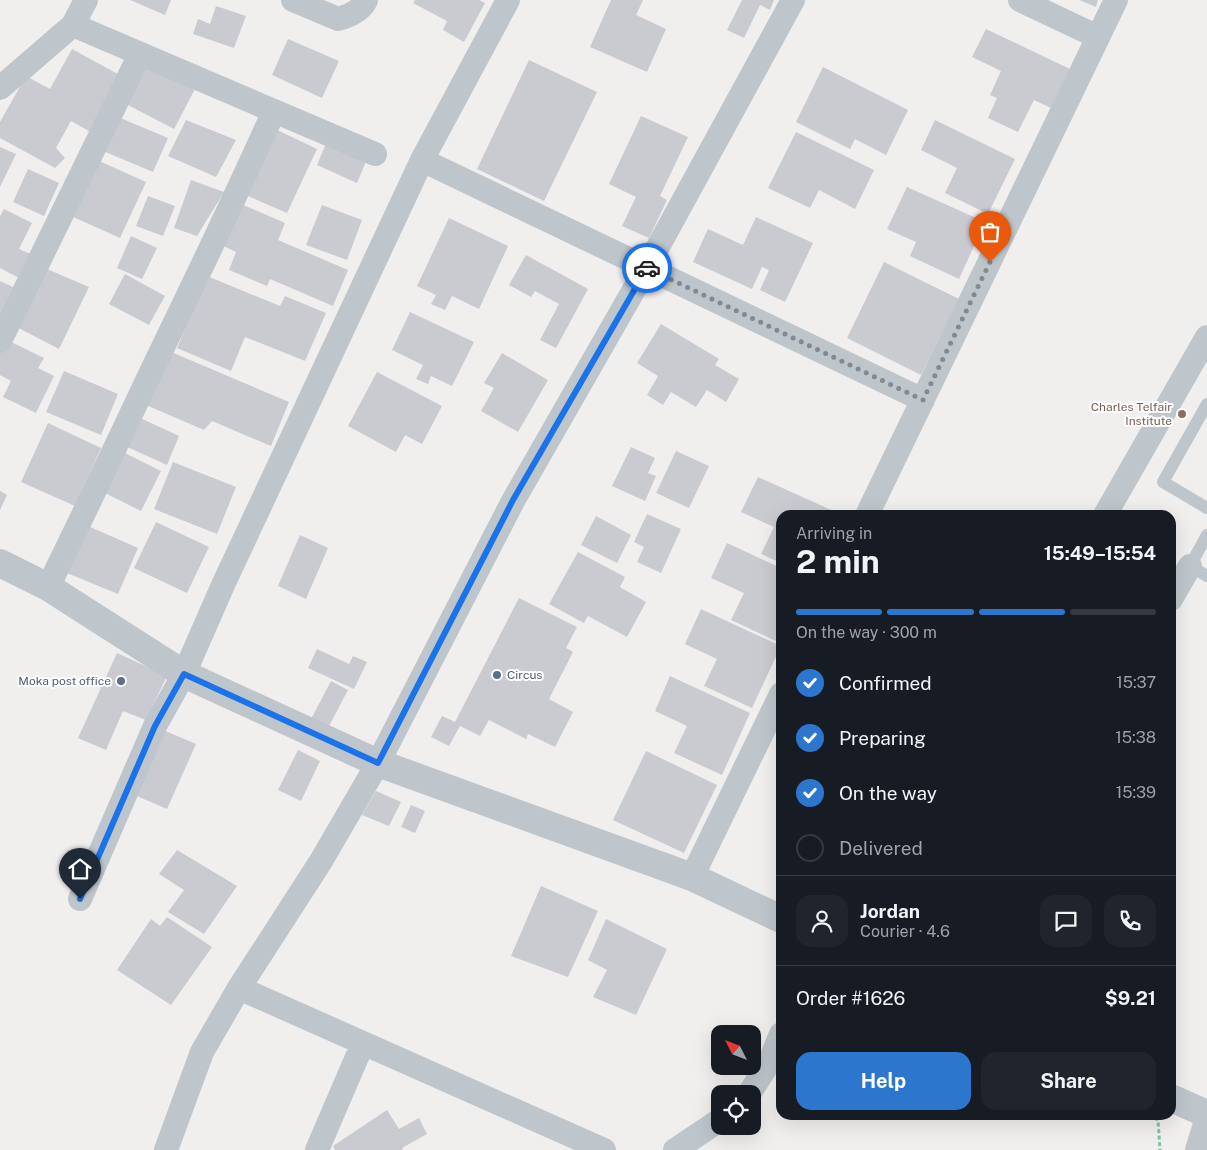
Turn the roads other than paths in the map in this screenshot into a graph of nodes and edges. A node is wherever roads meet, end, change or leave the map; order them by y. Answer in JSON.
{"nodes":[{"id":1,"x":86,"y":0,"type":"edge"},
{"id":2,"x":292,"y":0,"type":"edge"},
{"id":3,"x":366,"y":0,"type":"edge"},
{"id":4,"x":508,"y":0,"type":"edge"},
{"id":5,"x":793,"y":0,"type":"edge"},
{"id":6,"x":1020,"y":0,"type":"edge"},
{"id":7,"x":1116,"y":0,"type":"edge"},
{"id":8,"x":73,"y":25,"type":"junction"},
{"id":9,"x":1098,"y":37,"type":"junction"},
{"id":10,"x":140,"y":54,"type":"junction"},
{"id":11,"x":0,"y":88,"type":"edge"},
{"id":12,"x":274,"y":111,"type":"junction"},
{"id":13,"x":375,"y":154,"type":"dead end"},
{"id":14,"x":422,"y":160,"type":"junction"},
{"id":15,"x":647,"y":268,"type":"junction"},
{"id":16,"x":1207,"y":337,"type":"edge"},
{"id":17,"x":0,"y":341,"type":"edge"},
{"id":18,"x":923,"y":400,"type":"junction"},
{"id":19,"x":1207,"y":404,"type":"edge"},
{"id":20,"x":1207,"y":508,"type":"edge"},
{"id":21,"x":870,"y":510,"type":"edge"},
{"id":22,"x":1108,"y":510,"type":"edge"},
{"id":23,"x":1207,"y":535,"type":"edge"},
{"id":24,"x":0,"y":563,"type":"edge"},
{"id":25,"x":1198,"y":571,"type":"edge"},
{"id":26,"x":48,"y":587,"type":"junction"},
{"id":27,"x":1176,"y":594,"type":"edge"},
{"id":28,"x":184,"y":674,"type":"junction"},
{"id":29,"x":776,"y":704,"type":"edge"},
{"id":30,"x":378,"y":763,"type":"junction"},
{"id":31,"x":692,"y":878,"type":"junction"},
{"id":32,"x":80,"y":899,"type":"dead end"},
{"id":33,"x":776,"y":917,"type":"edge"},
{"id":34,"x":239,"y":988,"type":"junction"},
{"id":35,"x":363,"y":1043,"type":"junction"},
{"id":36,"x":776,"y":1046,"type":"edge"},
{"id":37,"x":755,"y":1085,"type":"edge"},
{"id":38,"x":1176,"y":1100,"type":"edge"},
{"id":39,"x":1207,"y":1114,"type":"edge"},
{"id":40,"x":1207,"y":1124,"type":"edge"},
{"id":41,"x":711,"y":1126,"type":"edge"},
{"id":42,"x":166,"y":1150,"type":"edge"},
{"id":43,"x":317,"y":1150,"type":"edge"},
{"id":44,"x":604,"y":1150,"type":"edge"},
{"id":45,"x":674,"y":1150,"type":"edge"},
{"id":46,"x":1199,"y":1150,"type":"edge"}],
"edges":[{"from":1,"to":8,"type":"street"},
{"from":2,"to":3,"type":"street"},
{"from":4,"to":14,"type":"street"},
{"from":5,"to":15,"type":"street"},
{"from":6,"to":9,"type":"street"},
{"from":7,"to":9,"type":"street"},
{"from":8,"to":10,"type":"street"},
{"from":8,"to":11,"type":"street"},
{"from":9,"to":18,"type":"street"},
{"from":10,"to":12,"type":"street"},
{"from":10,"to":17,"type":"street"},
{"from":12,"to":13,"type":"street"},
{"from":12,"to":26,"type":"street"},
{"from":14,"to":15,"type":"street"},
{"from":14,"to":28,"type":"street"},
{"from":15,"to":18,"type":"street"},
{"from":15,"to":30,"type":"street"},
{"from":16,"to":22,"type":"street"},
{"from":18,"to":21,"type":"street"},
{"from":19,"to":20,"type":"lane"},
{"from":23,"to":25,"type":"lane"},
{"from":24,"to":26,"type":"street"},
{"from":25,"to":27,"type":"street"},
{"from":26,"to":28,"type":"street"},
{"from":28,"to":30,"type":"street"},
{"from":28,"to":32,"type":"street"},
{"from":29,"to":31,"type":"street"},
{"from":30,"to":31,"type":"street"},
{"from":30,"to":34,"type":"street"},
{"from":31,"to":33,"type":"street"},
{"from":34,"to":35,"type":"street"},
{"from":34,"to":42,"type":"street"},
{"from":35,"to":43,"type":"street"},
{"from":35,"to":44,"type":"street"},
{"from":36,"to":37,"type":"street"},
{"from":38,"to":39,"type":"street"},
{"from":40,"to":46,"type":"street"},
{"from":41,"to":45,"type":"street"}]}
